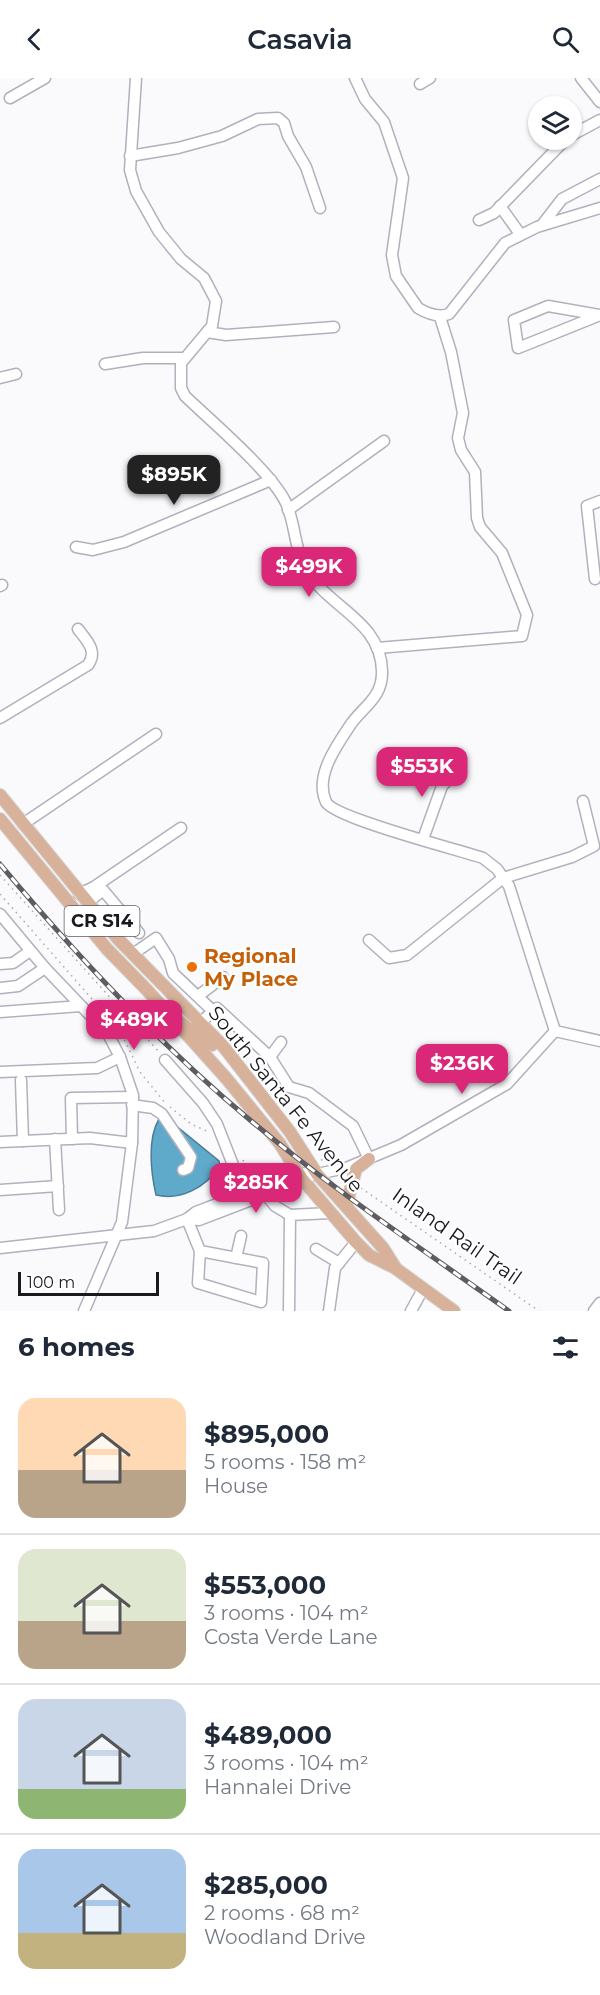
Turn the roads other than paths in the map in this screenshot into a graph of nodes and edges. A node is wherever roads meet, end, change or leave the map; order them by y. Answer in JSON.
{"nodes":[{"id":1,"x":45,"y":78,"type":"edge"},
{"id":2,"x":136,"y":78,"type":"edge"},
{"id":3,"x":354,"y":78,"type":"edge"},
{"id":4,"x":430,"y":78,"type":"edge"},
{"id":5,"x":581,"y":78,"type":"edge"},
{"id":6,"x":420,"y":84,"type":"dead end"},
{"id":7,"x":10,"y":98,"type":"dead end"},
{"id":8,"x":600,"y":102,"type":"edge"},
{"id":9,"x":600,"y":120,"type":"edge"},
{"id":10,"x":582,"y":130,"type":"edge"},
{"id":11,"x":555,"y":150,"type":"edge"},
{"id":12,"x":130,"y":156,"type":"junction"},
{"id":13,"x":600,"y":179,"type":"edge"},
{"id":14,"x":500,"y":206,"type":"junction"},
{"id":15,"x":320,"y":208,"type":"dead end"},
{"id":16,"x":600,"y":208,"type":"edge"},
{"id":17,"x":478,"y":220,"type":"dead end"},
{"id":18,"x":542,"y":226,"type":"junction"},
{"id":19,"x":520,"y":234,"type":"junction"},
{"id":20,"x":600,"y":315,"type":"edge"},
{"id":21,"x":440,"y":317,"type":"junction"},
{"id":22,"x":334,"y":327,"type":"dead end"},
{"id":23,"x":207,"y":332,"type":"junction"},
{"id":24,"x":184,"y":358,"type":"junction"},
{"id":25,"x":105,"y":364,"type":"dead end"},
{"id":26,"x":16,"y":374,"type":"dead end"},
{"id":27,"x":0,"y":378,"type":"edge"},
{"id":28,"x":384,"y":441,"type":"dead end"},
{"id":29,"x":271,"y":480,"type":"junction"},
{"id":30,"x":600,"y":501,"type":"edge"},
{"id":31,"x":288,"y":510,"type":"junction"},
{"id":32,"x":76,"y":547,"type":"dead end"},
{"id":33,"x":595,"y":579,"type":"dead end"},
{"id":34,"x":78,"y":629,"type":"dead end"},
{"id":35,"x":377,"y":648,"type":"junction"},
{"id":36,"x":0,"y":718,"type":"edge"},
{"id":37,"x":156,"y":734,"type":"dead end"},
{"id":38,"x":451,"y":777,"type":"dead end"},
{"id":39,"x":0,"y":795,"type":"edge"},
{"id":40,"x":583,"y":801,"type":"dead end"},
{"id":41,"x":0,"y":819,"type":"edge"},
{"id":42,"x":24,"y":824,"type":"junction"},
{"id":43,"x":181,"y":828,"type":"dead end"},
{"id":44,"x":423,"y":838,"type":"junction"},
{"id":45,"x":504,"y":878,"type":"junction"},
{"id":46,"x":83,"y":898,"type":"junction"},
{"id":47,"x":2,"y":918,"type":"edge"},
{"id":48,"x":139,"y":933,"type":"dead end"},
{"id":49,"x":369,"y":940,"type":"dead end"},
{"id":50,"x":30,"y":951,"type":"junction"},
{"id":51,"x":133,"y":954,"type":"junction"},
{"id":52,"x":0,"y":964,"type":"edge"},
{"id":53,"x":45,"y":968,"type":"junction"},
{"id":54,"x":223,"y":977,"type":"dead end"},
{"id":55,"x":0,"y":988,"type":"edge"},
{"id":56,"x":198,"y":996,"type":"junction"},
{"id":57,"x":81,"y":1006,"type":"junction"},
{"id":58,"x":213,"y":1011,"type":"junction"},
{"id":59,"x":0,"y":1012,"type":"edge"},
{"id":60,"x":172,"y":1017,"type":"junction"},
{"id":61,"x":201,"y":1022,"type":"junction"},
{"id":62,"x":555,"y":1031,"type":"junction"},
{"id":63,"x":600,"y":1041,"type":"edge"},
{"id":64,"x":281,"y":1042,"type":"dead end"},
{"id":65,"x":120,"y":1057,"type":"junction"},
{"id":66,"x":270,"y":1057,"type":"junction"},
{"id":67,"x":165,"y":1060,"type":"road end"},
{"id":68,"x":0,"y":1072,"type":"edge"},
{"id":69,"x":21,"y":1080,"type":"dead end"},
{"id":70,"x":133,"y":1101,"type":"junction"},
{"id":71,"x":55,"y":1139,"type":"junction"},
{"id":72,"x":72,"y":1139,"type":"junction"},
{"id":73,"x":22,"y":1141,"type":"junction"},
{"id":74,"x":0,"y":1142,"type":"edge"},
{"id":75,"x":132,"y":1143,"type":"junction"},
{"id":76,"x":369,"y":1158,"type":"junction"},
{"id":77,"x":183,"y":1170,"type":"dead end"},
{"id":78,"x":317,"y":1174,"type":"junction"},
{"id":79,"x":301,"y":1177,"type":"junction"},
{"id":80,"x":58,"y":1186,"type":"junction"},
{"id":81,"x":0,"y":1191,"type":"edge"},
{"id":82,"x":244,"y":1193,"type":"junction"},
{"id":83,"x":266,"y":1195,"type":"junction"},
{"id":84,"x":346,"y":1206,"type":"junction"},
{"id":85,"x":60,"y":1210,"type":"dead end"},
{"id":86,"x":330,"y":1213,"type":"junction"},
{"id":87,"x":290,"y":1215,"type":"junction"},
{"id":88,"x":188,"y":1220,"type":"junction"},
{"id":89,"x":117,"y":1236,"type":"junction"},
{"id":90,"x":241,"y":1236,"type":"dead end"},
{"id":91,"x":356,"y":1242,"type":"junction"},
{"id":92,"x":0,"y":1248,"type":"edge"},
{"id":93,"x":316,"y":1249,"type":"dead end"},
{"id":94,"x":201,"y":1251,"type":"junction"},
{"id":95,"x":236,"y":1258,"type":"junction"},
{"id":96,"x":339,"y":1263,"type":"junction"},
{"id":97,"x":396,"y":1268,"type":"junction"},
{"id":98,"x":423,"y":1289,"type":"junction"},
{"id":99,"x":600,"y":1303,"type":"edge"},
{"id":100,"x":84,"y":1311,"type":"edge"},
{"id":101,"x":289,"y":1311,"type":"edge"},
{"id":102,"x":329,"y":1311,"type":"edge"},
{"id":103,"x":411,"y":1311,"type":"edge"},
{"id":104,"x":454,"y":1311,"type":"edge"},
{"id":105,"x":594,"y":1311,"type":"edge"}],
"edges":[{"from":1,"to":7,"type":"street"},
{"from":2,"to":12,"type":"street"},
{"from":3,"to":21,"type":"street"},
{"from":4,"to":6,"type":"street"},
{"from":5,"to":8,"type":"street"},
{"from":9,"to":10,"type":"street"},
{"from":11,"to":14,"type":"street"},
{"from":12,"to":15,"type":"street"},
{"from":12,"to":23,"type":"street"},
{"from":13,"to":18,"type":"street"},
{"from":14,"to":17,"type":"street"},
{"from":14,"to":19,"type":"street"},
{"from":16,"to":18,"type":"street"},
{"from":18,"to":19,"type":"street"},
{"from":19,"to":21,"type":"street"},
{"from":20,"to":20,"type":"street"},
{"from":21,"to":35,"type":"street"},
{"from":22,"to":23,"type":"street"},
{"from":23,"to":24,"type":"street"},
{"from":24,"to":25,"type":"street"},
{"from":24,"to":29,"type":"street"},
{"from":26,"to":27,"type":"street"},
{"from":28,"to":31,"type":"street"},
{"from":29,"to":31,"type":"street"},
{"from":29,"to":32,"type":"street"},
{"from":30,"to":33,"type":"street"},
{"from":31,"to":35,"type":"street"},
{"from":34,"to":36,"type":"street"},
{"from":35,"to":44,"type":"street"},
{"from":37,"to":42,"type":"street"},
{"from":38,"to":44,"type":"street"},
{"from":39,"to":42,"type":"main road","name":"South Santa Fe Avenue","number":"CR S14"},
{"from":40,"to":45,"type":"street"},
{"from":41,"to":60,"type":"main road","name":"South Santa Fe Avenue","number":"CR S14"},
{"from":42,"to":46,"type":"main road","name":"South Santa Fe Avenue","number":"CR S14"},
{"from":43,"to":46,"type":"street"},
{"from":44,"to":45,"type":"street"},
{"from":45,"to":49,"type":"street"},
{"from":45,"to":62,"type":"street"},
{"from":46,"to":48,"type":"street"},
{"from":46,"to":51,"type":"main road","name":"South Santa Fe Avenue","number":"CR S14"},
{"from":47,"to":50,"type":"street"},
{"from":50,"to":52,"type":"street"},
{"from":50,"to":53,"type":"street"},
{"from":51,"to":56,"type":"street"},
{"from":51,"to":61,"type":"main road","name":"South Santa Fe Avenue","number":"CR S14"},
{"from":53,"to":55,"type":"street"},
{"from":53,"to":57,"type":"street"},
{"from":54,"to":56,"type":"street"},
{"from":56,"to":58,"type":"street"},
{"from":57,"to":59,"type":"street"},
{"from":57,"to":65,"type":"street"},
{"from":58,"to":61,"type":"street"},
{"from":58,"to":66,"type":"street"},
{"from":60,"to":78,"type":"main road"},
{"from":60,"to":79,"type":"main road","name":"South Santa Fe Avenue","number":"CR S14"},
{"from":61,"to":78,"type":"main road","name":"South Santa Fe Avenue","number":"CR S14"},
{"from":62,"to":63,"type":"street"},
{"from":62,"to":76,"type":"street"},
{"from":64,"to":66,"type":"street"},
{"from":65,"to":68,"type":"street"},
{"from":65,"to":70,"type":"street"},
{"from":66,"to":76,"type":"street"},
{"from":67,"to":82,"type":"street"},
{"from":69,"to":73,"type":"street"},
{"from":70,"to":72,"type":"street"},
{"from":70,"to":75,"type":"street"},
{"from":70,"to":77,"type":"street"},
{"from":71,"to":72,"type":"street"},
{"from":71,"to":73,"type":"street"},
{"from":71,"to":80,"type":"street"},
{"from":72,"to":75,"type":"street"},
{"from":73,"to":74,"type":"street"},
{"from":75,"to":89,"type":"street"},
{"from":76,"to":78,"type":"street"},
{"from":76,"to":84,"type":"main road"},
{"from":78,"to":79,"type":"street"},
{"from":78,"to":84,"type":"main road","name":"South Santa Fe Avenue","number":"CR S14"},
{"from":79,"to":82,"type":"street"},
{"from":79,"to":83,"type":"street"},
{"from":79,"to":86,"type":"main road","name":"South Santa Fe Avenue","number":"CR S14"},
{"from":80,"to":81,"type":"street"},
{"from":80,"to":85,"type":"street"},
{"from":82,"to":88,"type":"street"},
{"from":83,"to":87,"type":"street"},
{"from":83,"to":88,"type":"street"},
{"from":84,"to":97,"type":"main road","name":"South Santa Fe Avenue","number":"CR S14"},
{"from":86,"to":87,"type":"street"},
{"from":86,"to":91,"type":"main road","name":"South Santa Fe Avenue","number":"CR S14"},
{"from":87,"to":101,"type":"street"},
{"from":88,"to":89,"type":"street"},
{"from":88,"to":94,"type":"street"},
{"from":89,"to":92,"type":"street"},
{"from":89,"to":100,"type":"street"},
{"from":90,"to":95,"type":"street"},
{"from":91,"to":96,"type":"street"},
{"from":91,"to":97,"type":"main road","name":"South Santa Fe Avenue","number":"CR S14"},
{"from":93,"to":96,"type":"street"},
{"from":94,"to":95,"type":"street"},
{"from":94,"to":95,"type":"street"},
{"from":96,"to":102,"type":"street"},
{"from":97,"to":98,"type":"main road","name":"South Santa Fe Avenue","number":"CR S14"},
{"from":98,"to":103,"type":"street"},
{"from":98,"to":104,"type":"main road","name":"South Santa Fe Avenue","number":"CR S14"},
{"from":99,"to":105,"type":"street"}]}
